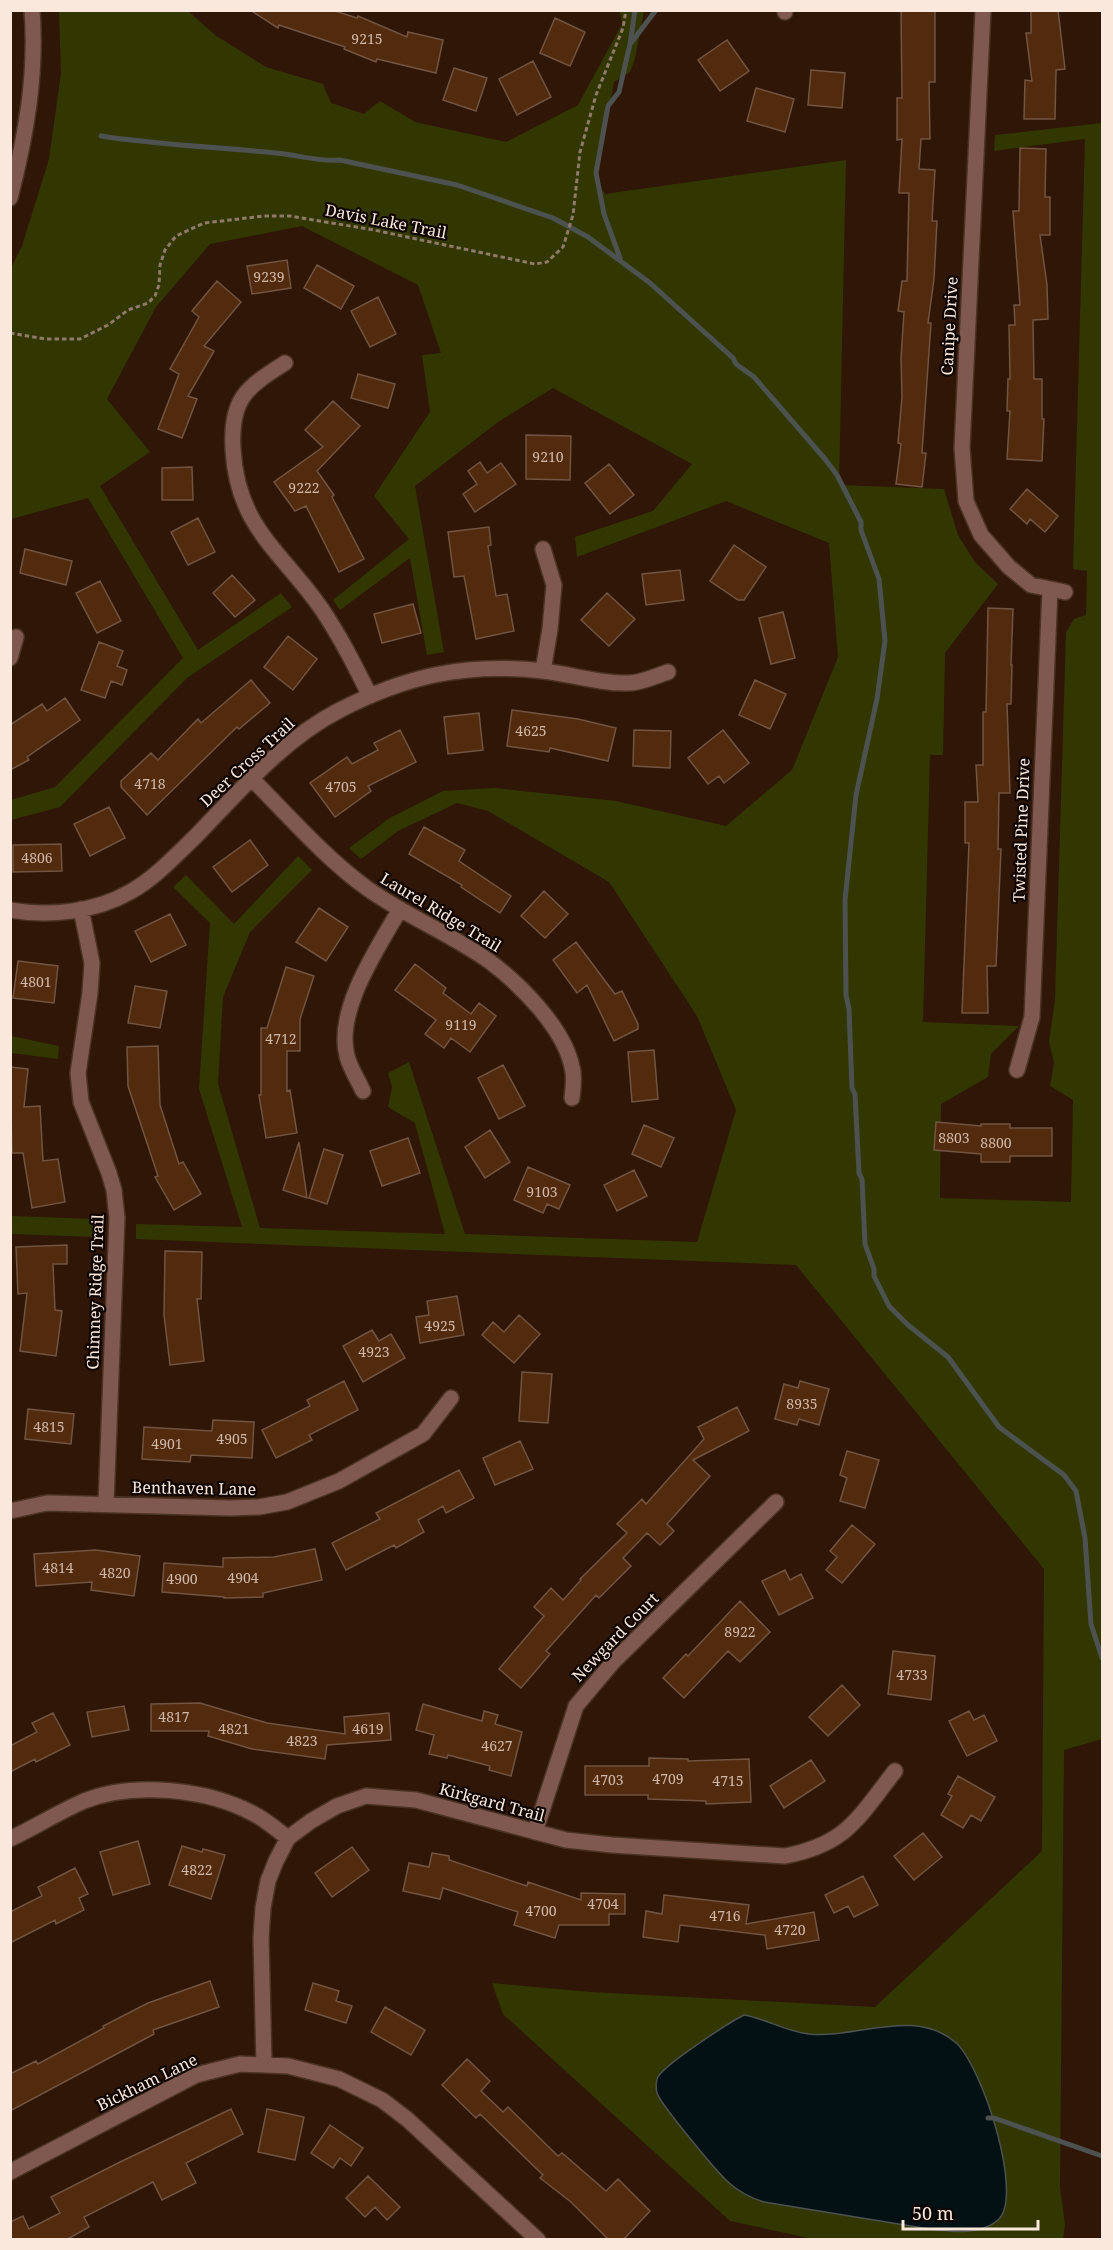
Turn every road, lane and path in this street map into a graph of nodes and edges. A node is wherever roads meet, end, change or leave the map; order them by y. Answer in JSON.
{"nodes":[{"id":1,"x":32,"y":10,"type":"edge"},
{"id":2,"x":626,"y":10,"type":"edge"},
{"id":3,"x":982,"y":10,"type":"edge"},
{"id":4,"x":10,"y":198,"type":"edge"},
{"id":5,"x":10,"y":333,"type":"edge"},
{"id":6,"x":285,"y":363,"type":"dead end"},
{"id":7,"x":543,"y":549,"type":"dead end"},
{"id":8,"x":1058,"y":590,"type":"joint"},
{"id":9,"x":16,"y":637,"type":"dead end"},
{"id":10,"x":10,"y":658,"type":"edge"},
{"id":11,"x":543,"y":671,"type":"junction"},
{"id":12,"x":668,"y":672,"type":"dead end"},
{"id":13,"x":369,"y":696,"type":"junction"},
{"id":14,"x":252,"y":779,"type":"junction"},
{"id":15,"x":81,"y":909,"type":"junction"},
{"id":16,"x":400,"y":909,"type":"junction"},
{"id":17,"x":10,"y":910,"type":"edge"},
{"id":18,"x":1017,"y":1070,"type":"dead end"},
{"id":19,"x":363,"y":1091,"type":"dead end"},
{"id":20,"x":572,"y":1098,"type":"dead end"},
{"id":21,"x":451,"y":1398,"type":"dead end"},
{"id":22,"x":776,"y":1503,"type":"dead end"},
{"id":23,"x":106,"y":1504,"type":"junction"},
{"id":24,"x":10,"y":1511,"type":"edge"},
{"id":25,"x":895,"y":1771,"type":"dead end"},
{"id":26,"x":535,"y":1832,"type":"junction"},
{"id":27,"x":288,"y":1838,"type":"junction"},
{"id":28,"x":10,"y":1839,"type":"edge"},
{"id":29,"x":264,"y":2064,"type":"junction"},
{"id":30,"x":10,"y":2172,"type":"edge"},
{"id":31,"x":538,"y":2240,"type":"edge"}],
"edges":[{"from":1,"to":4,"type":"street"},
{"from":2,"to":5,"type":"path","name":"Davis Lake Trail"},
{"from":3,"to":8,"type":"street","name":"Canipe Drive"},
{"from":6,"to":13,"type":"street"},
{"from":7,"to":11,"type":"street"},
{"from":8,"to":18,"type":"street","name":"Twisted Pine Drive"},
{"from":9,"to":10,"type":"street"},
{"from":11,"to":12,"type":"street","name":"Deer Cross Trail"},
{"from":11,"to":13,"type":"street","name":"Deer Cross Trail"},
{"from":13,"to":14,"type":"street","name":"Deer Cross Trail"},
{"from":14,"to":15,"type":"street","name":"Deer Cross Trail"},
{"from":14,"to":16,"type":"street","name":"Laurel Ridge Trail"},
{"from":15,"to":17,"type":"street","name":"Deer Cross Trail"},
{"from":15,"to":23,"type":"street","name":"Chimney Ridge Trail"},
{"from":16,"to":19,"type":"street"},
{"from":16,"to":20,"type":"street","name":"Laurel Ridge Trail"},
{"from":21,"to":23,"type":"street","name":"Benthaven Lane"},
{"from":22,"to":26,"type":"street","name":"Newgard Court"},
{"from":23,"to":24,"type":"street","name":"Benthaven Lane"},
{"from":25,"to":26,"type":"street","name":"Kirkgard Trail"},
{"from":26,"to":27,"type":"street","name":"Kirkgard Trail"},
{"from":27,"to":28,"type":"street"},
{"from":27,"to":29,"type":"street"},
{"from":29,"to":30,"type":"street","name":"Bickham Lane"},
{"from":29,"to":31,"type":"street","name":"Bickham Lane"}]}
